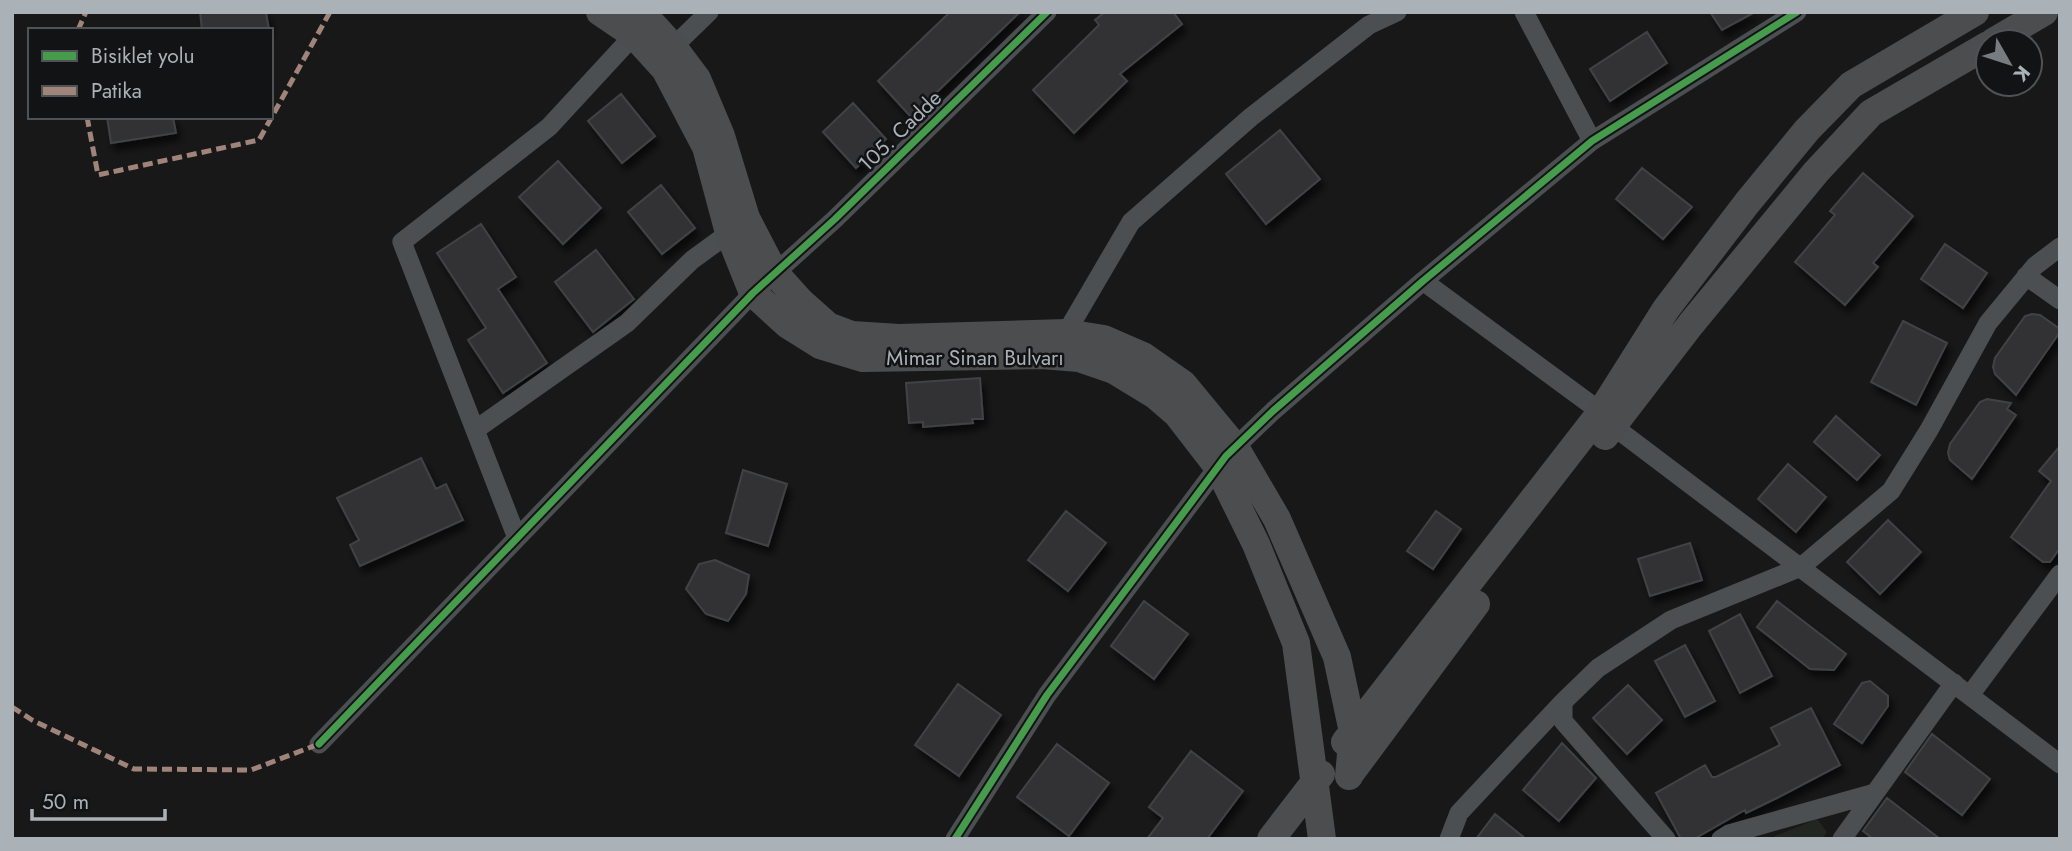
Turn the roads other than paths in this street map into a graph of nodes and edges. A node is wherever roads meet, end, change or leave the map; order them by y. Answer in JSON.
{"nodes":[{"id":1,"x":600,"y":12,"type":"edge"},
{"id":2,"x":709,"y":12,"type":"edge"},
{"id":3,"x":1047,"y":12,"type":"edge"},
{"id":4,"x":1396,"y":12,"type":"edge"},
{"id":5,"x":1524,"y":12,"type":"edge"},
{"id":6,"x":1797,"y":12,"type":"edge"},
{"id":7,"x":1975,"y":12,"type":"edge"},
{"id":8,"x":2044,"y":12,"type":"edge"},
{"id":9,"x":636,"y":24,"type":"edge"},
{"id":10,"x":2017,"y":28,"type":"edge"},
{"id":11,"x":673,"y":47,"type":"junction"},
{"id":12,"x":1974,"y":53,"type":"edge"},
{"id":13,"x":1592,"y":141,"type":"junction"},
{"id":14,"x":729,"y":233,"type":"junction"},
{"id":15,"x":2060,"y":247,"type":"edge"},
{"id":16,"x":774,"y":272,"type":"junction"},
{"id":17,"x":2026,"y":276,"type":"junction"},
{"id":18,"x":1423,"y":281,"type":"junction"},
{"id":19,"x":753,"y":293,"type":"junction"},
{"id":20,"x":2060,"y":300,"type":"edge"},
{"id":21,"x":1066,"y":333,"type":"junction"},
{"id":22,"x":1607,"y":419,"type":"junction"},
{"id":23,"x":475,"y":430,"type":"junction"},
{"id":24,"x":1226,"y":457,"type":"junction"},
{"id":25,"x":517,"y":538,"type":"junction"},
{"id":26,"x":1801,"y":566,"type":"junction"},
{"id":27,"x":2060,"y":573,"type":"edge"},
{"id":28,"x":1954,"y":683,"type":"junction"},
{"id":29,"x":1970,"y":695,"type":"junction"},
{"id":30,"x":1563,"y":702,"type":"junction"},
{"id":31,"x":1353,"y":732,"type":"junction"},
{"id":32,"x":319,"y":744,"type":"dead end"},
{"id":33,"x":2060,"y":764,"type":"edge"},
{"id":34,"x":1349,"y":776,"type":"junction"},
{"id":35,"x":1316,"y":779,"type":"junction"},
{"id":36,"x":1875,"y":793,"type":"junction"},
{"id":37,"x":1314,"y":832,"type":"edge"},
{"id":38,"x":955,"y":839,"type":"edge"},
{"id":39,"x":1270,"y":839,"type":"edge"},
{"id":40,"x":1449,"y":839,"type":"edge"},
{"id":41,"x":1666,"y":839,"type":"edge"},
{"id":42,"x":1721,"y":839,"type":"edge"},
{"id":43,"x":1842,"y":839,"type":"edge"}],
"edges":[{"from":1,"to":9,"type":"main road","name":"Mimar Sinan Bulvarı"},
{"from":2,"to":11,"type":"street"},
{"from":3,"to":16,"type":"street","name":"105. Cadde"},
{"from":4,"to":21,"type":"street"},
{"from":5,"to":13,"type":"street"},
{"from":6,"to":13,"type":"street"},
{"from":7,"to":22,"type":"main road"},
{"from":8,"to":10,"type":"main road"},
{"from":9,"to":11,"type":"main road","name":"Mimar Sinan Bulvarı"},
{"from":9,"to":14,"type":"main road","name":"Mimar Sinan Bulvarı"},
{"from":9,"to":23,"type":"street"},
{"from":11,"to":16,"type":"main road","name":"Mimar Sinan Bulvarı"},
{"from":12,"to":22,"type":"main road"},
{"from":13,"to":18,"type":"street"},
{"from":14,"to":19,"type":"main road","name":"Mimar Sinan Bulvarı"},
{"from":14,"to":23,"type":"street"},
{"from":15,"to":17,"type":"street"},
{"from":16,"to":19,"type":"street","name":"105. Cadde"},
{"from":16,"to":21,"type":"main road","name":"Mimar Sinan Bulvarı"},
{"from":17,"to":20,"type":"street"},
{"from":17,"to":26,"type":"street"},
{"from":18,"to":22,"type":"street"},
{"from":18,"to":24,"type":"street"},
{"from":19,"to":24,"type":"main road","name":"Mimar Sinan Bulvarı"},
{"from":19,"to":25,"type":"street","name":"105. Cadde"},
{"from":21,"to":24,"type":"main road","name":"Mimar Sinan Bulvarı"},
{"from":22,"to":26,"type":"street"},
{"from":22,"to":31,"type":"main road"},
{"from":22,"to":34,"type":"main road"},
{"from":23,"to":25,"type":"street"},
{"from":24,"to":31,"type":"main road","name":"Mimar Sinan Bulvarı"},
{"from":24,"to":35,"type":"main road","name":"Mimar Sinan Bulvarı"},
{"from":24,"to":38,"type":"street"},
{"from":25,"to":32,"type":"street","name":"105. Cadde"},
{"from":26,"to":28,"type":"street"},
{"from":26,"to":30,"type":"street"},
{"from":27,"to":29,"type":"street"},
{"from":28,"to":29,"type":"street"},
{"from":28,"to":36,"type":"street"},
{"from":29,"to":33,"type":"street"},
{"from":30,"to":40,"type":"street"},
{"from":30,"to":41,"type":"street"},
{"from":31,"to":34,"type":"main road","name":"Mimar Sinan Bulvarı"},
{"from":31,"to":35,"type":"main road"},
{"from":34,"to":37,"type":"main road"},
{"from":35,"to":37,"type":"main road","name":"Mimar Sinan Bulvarı"},
{"from":35,"to":39,"type":"main road"},
{"from":36,"to":42,"type":"street"},
{"from":36,"to":43,"type":"street"}]}
